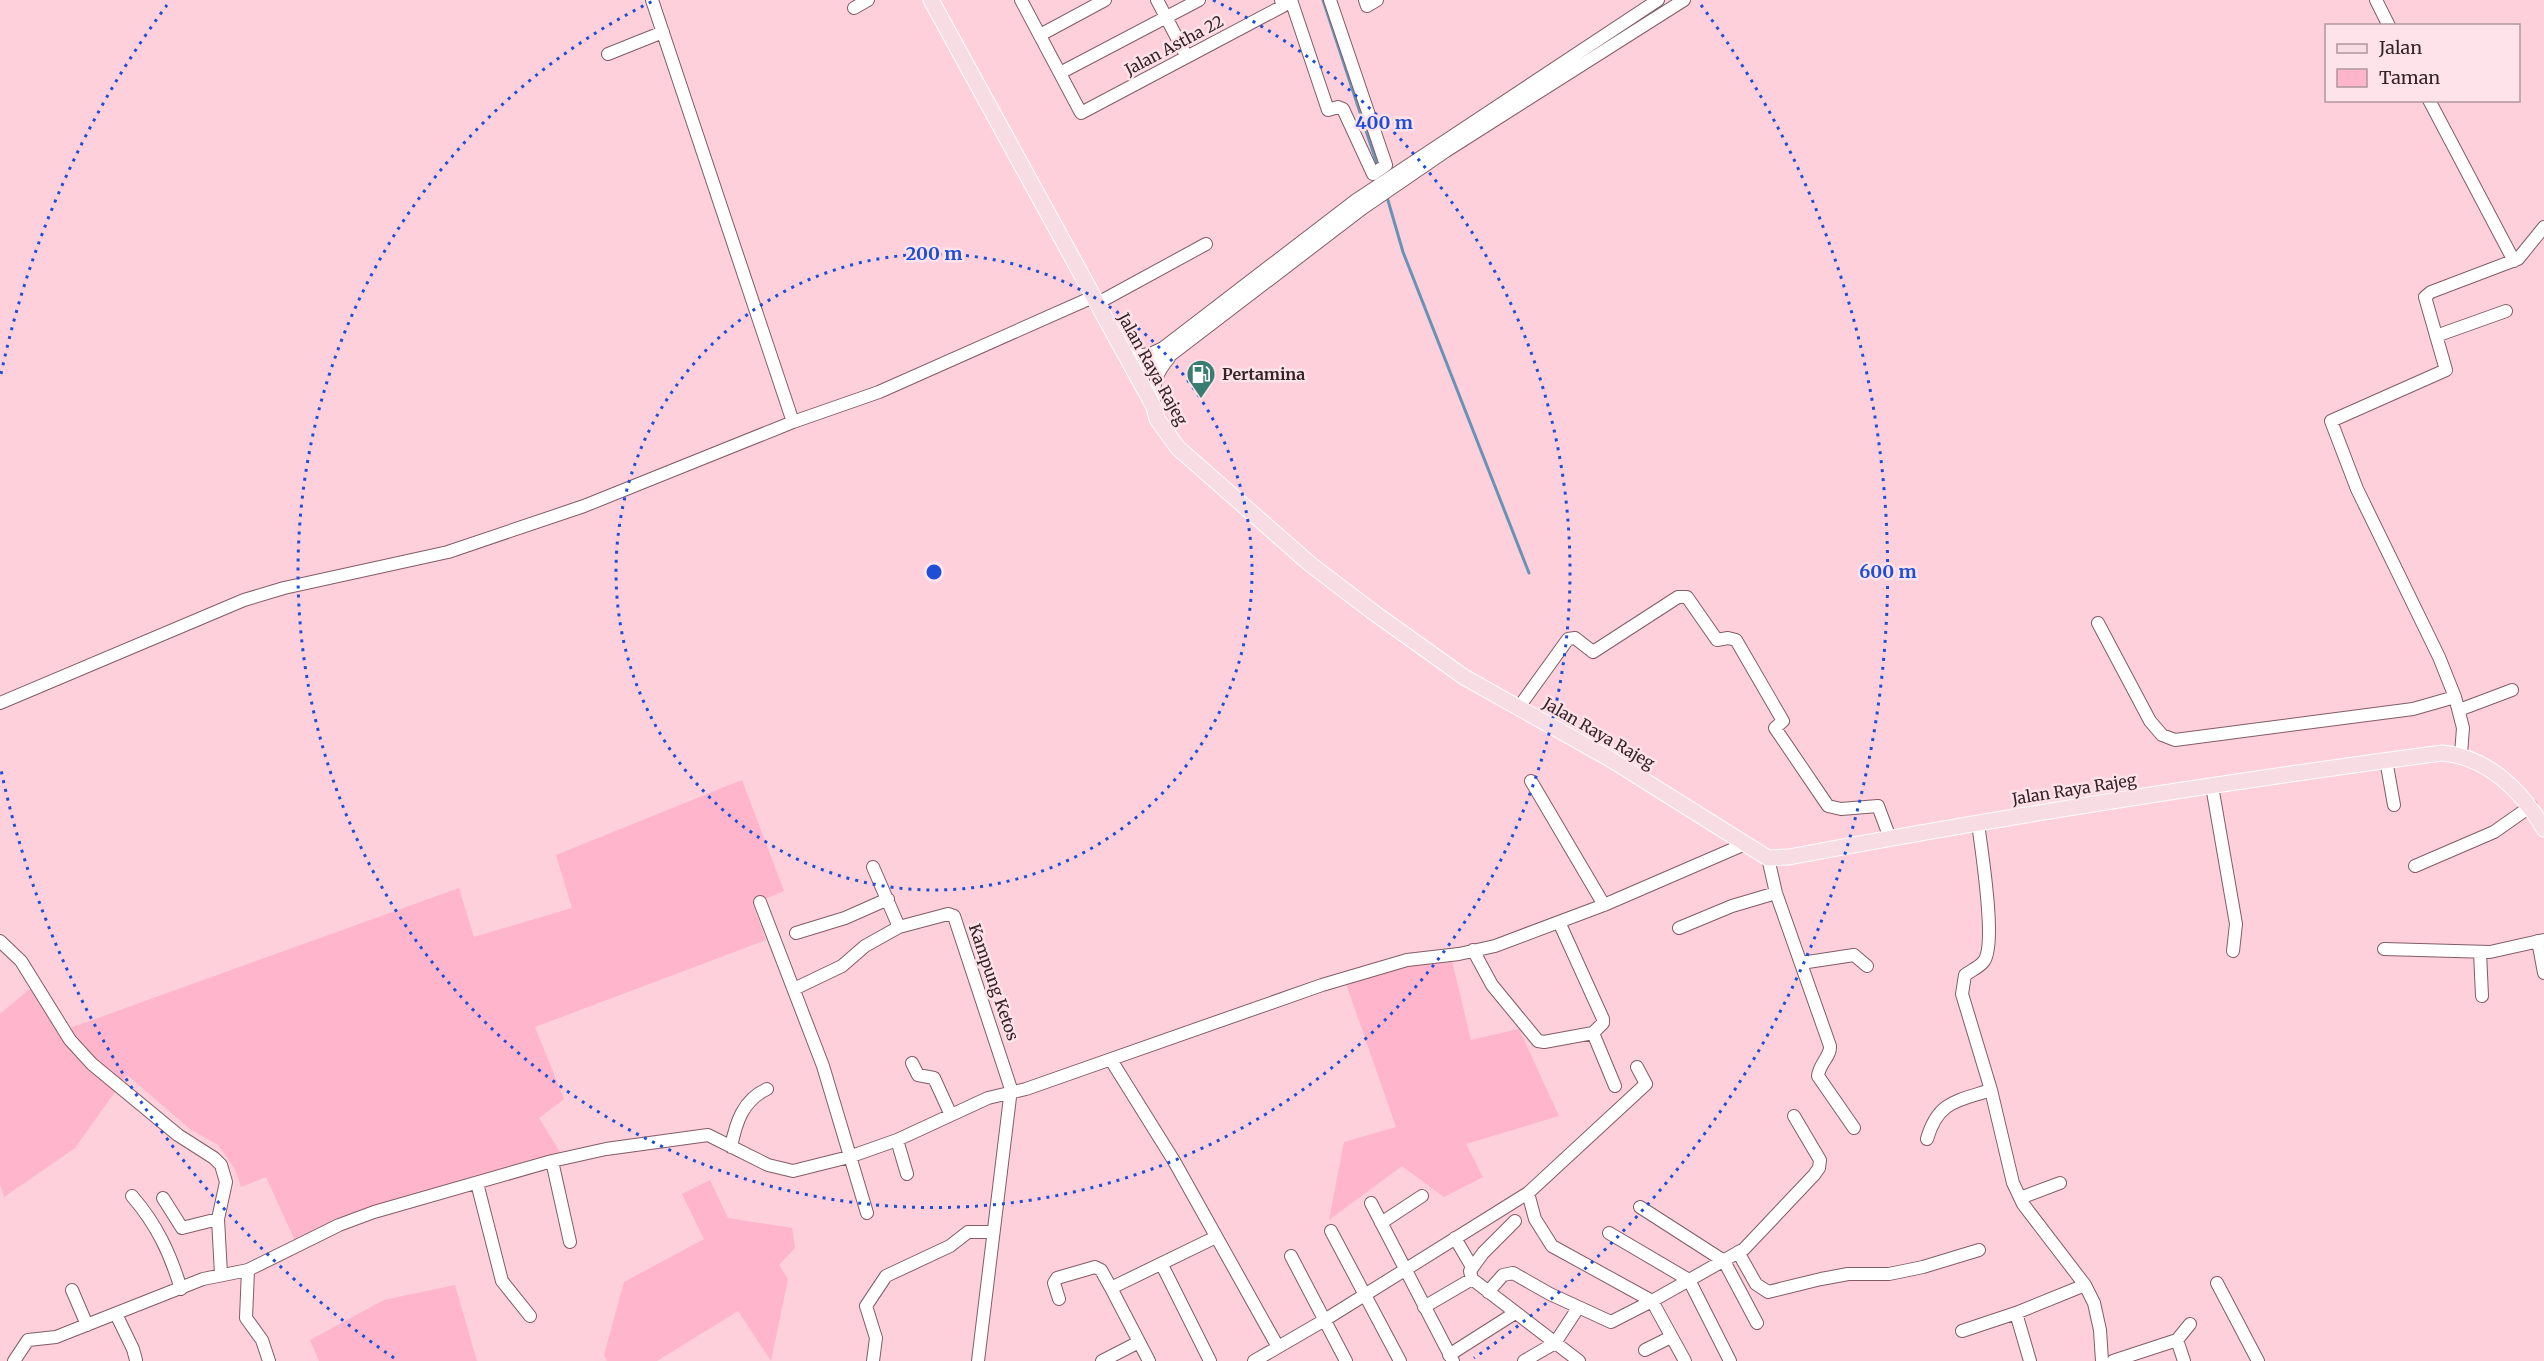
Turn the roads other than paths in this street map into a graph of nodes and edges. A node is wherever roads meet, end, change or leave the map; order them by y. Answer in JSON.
{"nodes":[{"id":1,"x":652,"y":0,"type":"edge"},
{"id":2,"x":868,"y":0,"type":"edge"},
{"id":3,"x":931,"y":0,"type":"edge"},
{"id":4,"x":1021,"y":0,"type":"edge"},
{"id":5,"x":1105,"y":0,"type":"edge"},
{"id":6,"x":1157,"y":0,"type":"edge"},
{"id":7,"x":1199,"y":0,"type":"edge"},
{"id":8,"x":1330,"y":0,"type":"edge"},
{"id":9,"x":1658,"y":0,"type":"edge"},
{"id":10,"x":1684,"y":0,"type":"edge"},
{"id":11,"x":2376,"y":0,"type":"edge"},
{"id":12,"x":1285,"y":2,"type":"edge"},
{"id":13,"x":854,"y":8,"type":"dead end"},
{"id":14,"x":1166,"y":17,"type":"junction"},
{"id":15,"x":2388,"y":24,"type":"edge"},
{"id":16,"x":663,"y":32,"type":"junction"},
{"id":17,"x":1040,"y":34,"type":"junction"},
{"id":18,"x":608,"y":54,"type":"dead end"},
{"id":19,"x":1187,"y":57,"type":"junction"},
{"id":20,"x":1060,"y":73,"type":"junction"},
{"id":21,"x":2430,"y":102,"type":"edge"},
{"id":22,"x":2544,"y":227,"type":"edge"},
{"id":23,"x":1206,"y":244,"type":"dead end"},
{"id":24,"x":2514,"y":261,"type":"junction"},
{"id":25,"x":1094,"y":301,"type":"junction"},
{"id":26,"x":2506,"y":311,"type":"dead end"},
{"id":27,"x":2436,"y":336,"type":"junction"},
{"id":28,"x":1121,"y":350,"type":"junction"},
{"id":29,"x":1172,"y":354,"type":"junction"},
{"id":30,"x":1131,"y":367,"type":"junction"},
{"id":31,"x":1154,"y":407,"type":"junction"},
{"id":32,"x":793,"y":422,"type":"junction"},
{"id":33,"x":2098,"y":623,"type":"dead end"},
{"id":34,"x":2512,"y":690,"type":"dead end"},
{"id":35,"x":2455,"y":697,"type":"junction"},
{"id":36,"x":0,"y":703,"type":"edge"},
{"id":37,"x":1519,"y":707,"type":"junction"},
{"id":38,"x":2459,"y":710,"type":"junction"},
{"id":39,"x":2461,"y":754,"type":"junction"},
{"id":40,"x":2386,"y":760,"type":"junction"},
{"id":41,"x":1531,"y":782,"type":"dead end"},
{"id":42,"x":2212,"y":786,"type":"junction"},
{"id":43,"x":2394,"y":805,"type":"dead end"},
{"id":44,"x":2531,"y":806,"type":"junction"},
{"id":45,"x":1978,"y":823,"type":"junction"},
{"id":46,"x":2544,"y":829,"type":"edge"},
{"id":47,"x":1890,"y":838,"type":"junction"},
{"id":48,"x":1745,"y":843,"type":"junction"},
{"id":49,"x":1768,"y":858,"type":"junction"},
{"id":50,"x":2415,"y":866,"type":"dead end"},
{"id":51,"x":873,"y":867,"type":"dead end"},
{"id":52,"x":1776,"y":893,"type":"junction"},
{"id":53,"x":888,"y":899,"type":"junction"},
{"id":54,"x":760,"y":902,"type":"dead end"},
{"id":55,"x":1604,"y":905,"type":"junction"},
{"id":56,"x":1559,"y":922,"type":"junction"},
{"id":57,"x":899,"y":927,"type":"junction"},
{"id":58,"x":1679,"y":928,"type":"dead end"},
{"id":59,"x":796,"y":933,"type":"dead end"},
{"id":60,"x":0,"y":941,"type":"edge"},
{"id":61,"x":2541,"y":941,"type":"edge"},
{"id":62,"x":1473,"y":950,"type":"junction"},
{"id":63,"x":2384,"y":950,"type":"dead end"},
{"id":64,"x":2233,"y":951,"type":"dead end"},
{"id":65,"x":2480,"y":952,"type":"junction"},
{"id":66,"x":1801,"y":963,"type":"junction"},
{"id":67,"x":1867,"y":966,"type":"dead end"},
{"id":68,"x":2544,"y":973,"type":"edge"},
{"id":69,"x":794,"y":989,"type":"junction"},
{"id":70,"x":2482,"y":996,"type":"dead end"},
{"id":71,"x":1593,"y":1033,"type":"junction"},
{"id":72,"x":1111,"y":1060,"type":"junction"},
{"id":73,"x":912,"y":1063,"type":"dead end"},
{"id":74,"x":1637,"y":1067,"type":"dead end"},
{"id":75,"x":1615,"y":1086,"type":"dead end"},
{"id":76,"x":767,"y":1089,"type":"dead end"},
{"id":77,"x":1991,"y":1090,"type":"junction"},
{"id":78,"x":1011,"y":1093,"type":"junction"},
{"id":79,"x":950,"y":1113,"type":"junction"},
{"id":80,"x":1794,"y":1116,"type":"dead end"},
{"id":81,"x":1854,"y":1128,"type":"dead end"},
{"id":82,"x":1927,"y":1139,"type":"dead end"},
{"id":83,"x":897,"y":1140,"type":"junction"},
{"id":84,"x":731,"y":1146,"type":"junction"},
{"id":85,"x":849,"y":1156,"type":"junction"},
{"id":86,"x":552,"y":1161,"type":"junction"},
{"id":87,"x":907,"y":1174,"type":"dead end"},
{"id":88,"x":477,"y":1183,"type":"junction"},
{"id":89,"x":2060,"y":1183,"type":"dead end"},
{"id":90,"x":1528,"y":1194,"type":"junction"},
{"id":91,"x":132,"y":1196,"type":"dead end"},
{"id":92,"x":1422,"y":1196,"type":"dead end"},
{"id":93,"x":163,"y":1198,"type":"dead end"},
{"id":94,"x":2020,"y":1198,"type":"junction"},
{"id":95,"x":1371,"y":1203,"type":"dead end"},
{"id":96,"x":1640,"y":1207,"type":"dead end"},
{"id":97,"x":867,"y":1214,"type":"dead end"},
{"id":98,"x":218,"y":1219,"type":"junction"},
{"id":99,"x":1515,"y":1221,"type":"dead end"},
{"id":100,"x":1381,"y":1223,"type":"junction"},
{"id":101,"x":1331,"y":1231,"type":"dead end"},
{"id":102,"x":993,"y":1232,"type":"junction"},
{"id":103,"x":1609,"y":1233,"type":"dead end"},
{"id":104,"x":1215,"y":1237,"type":"junction"},
{"id":105,"x":1455,"y":1238,"type":"junction"},
{"id":106,"x":570,"y":1242,"type":"dead end"},
{"id":107,"x":1979,"y":1250,"type":"dead end"},
{"id":108,"x":1738,"y":1252,"type":"junction"},
{"id":109,"x":1291,"y":1256,"type":"dead end"},
{"id":110,"x":1724,"y":1261,"type":"junction"},
{"id":111,"x":1163,"y":1268,"type":"junction"},
{"id":112,"x":248,"y":1270,"type":"junction"},
{"id":113,"x":1405,"y":1270,"type":"junction"},
{"id":114,"x":1472,"y":1273,"type":"junction"},
{"id":115,"x":221,"y":1274,"type":"junction"},
{"id":116,"x":1689,"y":1280,"type":"junction"},
{"id":117,"x":2217,"y":1283,"type":"dead end"},
{"id":118,"x":2085,"y":1285,"type":"junction"},
{"id":119,"x":1111,"y":1288,"type":"junction"},
{"id":120,"x":181,"y":1289,"type":"junction"},
{"id":121,"x":72,"y":1290,"type":"dead end"},
{"id":122,"x":1488,"y":1292,"type":"junction"},
{"id":123,"x":1363,"y":1295,"type":"junction"},
{"id":124,"x":1059,"y":1299,"type":"dead end"},
{"id":125,"x":1652,"y":1301,"type":"junction"},
{"id":126,"x":1424,"y":1307,"type":"junction"},
{"id":127,"x":1578,"y":1308,"type":"junction"},
{"id":128,"x":1515,"y":1313,"type":"junction"},
{"id":129,"x":2016,"y":1313,"type":"junction"},
{"id":130,"x":116,"y":1314,"type":"junction"},
{"id":131,"x":530,"y":1316,"type":"dead end"},
{"id":132,"x":1323,"y":1322,"type":"junction"},
{"id":133,"x":1757,"y":1323,"type":"dead end"},
{"id":134,"x":2190,"y":1324,"type":"dead end"},
{"id":135,"x":87,"y":1325,"type":"junction"},
{"id":136,"x":1962,"y":1330,"type":"dead end"},
{"id":137,"x":1671,"y":1336,"type":"junction"},
{"id":138,"x":2177,"y":1340,"type":"junction"},
{"id":139,"x":1139,"y":1342,"type":"junction"},
{"id":140,"x":1555,"y":1344,"type":"junction"},
{"id":141,"x":1278,"y":1347,"type":"junction"},
{"id":142,"x":1645,"y":1350,"type":"dead end"},
{"id":143,"x":1451,"y":1358,"type":"edge"},
{"id":144,"x":136,"y":1360,"type":"edge"},
{"id":145,"x":14,"y":1361,"type":"edge"},
{"id":146,"x":269,"y":1361,"type":"edge"},
{"id":147,"x":873,"y":1361,"type":"edge"},
{"id":148,"x":978,"y":1361,"type":"edge"},
{"id":149,"x":1102,"y":1361,"type":"edge"},
{"id":150,"x":1149,"y":1361,"type":"edge"},
{"id":151,"x":1210,"y":1361,"type":"edge"},
{"id":152,"x":1254,"y":1361,"type":"edge"},
{"id":153,"x":1346,"y":1361,"type":"edge"},
{"id":154,"x":1400,"y":1361,"type":"edge"},
{"id":155,"x":1524,"y":1361,"type":"edge"},
{"id":156,"x":1579,"y":1361,"type":"edge"},
{"id":157,"x":1684,"y":1361,"type":"edge"},
{"id":158,"x":1730,"y":1361,"type":"edge"},
{"id":159,"x":2030,"y":1361,"type":"edge"},
{"id":160,"x":2102,"y":1361,"type":"edge"},
{"id":161,"x":2112,"y":1361,"type":"edge"},
{"id":162,"x":2184,"y":1361,"type":"edge"},
{"id":163,"x":2258,"y":1361,"type":"edge"}],
"edges":[{"from":1,"to":16,"type":"street"},
{"from":2,"to":13,"type":"street"},
{"from":3,"to":25,"type":"main road","name":"Jalan Raya Rajeg"},
{"from":4,"to":17,"type":"street"},
{"from":5,"to":17,"type":"street"},
{"from":6,"to":14,"type":"street"},
{"from":7,"to":14,"type":"street"},
{"from":8,"to":12,"type":"street"},
{"from":9,"to":28,"type":"street"},
{"from":10,"to":29,"type":"street"},
{"from":11,"to":15,"type":"street"},
{"from":12,"to":19,"type":"street","name":"Jalan Astha 22"},
{"from":14,"to":19,"type":"street"},
{"from":14,"to":20,"type":"street"},
{"from":16,"to":18,"type":"street"},
{"from":16,"to":32,"type":"street"},
{"from":17,"to":20,"type":"street"},
{"from":19,"to":20,"type":"street","name":"Jalan Astha 22"},
{"from":21,"to":24,"type":"street"},
{"from":22,"to":24,"type":"street"},
{"from":23,"to":25,"type":"street"},
{"from":24,"to":27,"type":"street"},
{"from":25,"to":28,"type":"main road","name":"Jalan Raya Rajeg"},
{"from":25,"to":32,"type":"street"},
{"from":26,"to":27,"type":"street"},
{"from":27,"to":35,"type":"street"},
{"from":28,"to":30,"type":"main road","name":"Jalan Raya Rajeg"},
{"from":29,"to":30,"type":"street"},
{"from":29,"to":31,"type":"street"},
{"from":30,"to":31,"type":"main road","name":"Jalan Raya Rajeg"},
{"from":31,"to":37,"type":"main road","name":"Jalan Raya Rajeg"},
{"from":32,"to":36,"type":"street"},
{"from":33,"to":35,"type":"street"},
{"from":34,"to":38,"type":"street"},
{"from":35,"to":38,"type":"street"},
{"from":37,"to":47,"type":"street"},
{"from":37,"to":48,"type":"main road","name":"Jalan Raya Rajeg"},
{"from":38,"to":39,"type":"street"},
{"from":39,"to":40,"type":"main road","name":"Jalan Raya Rajeg"},
{"from":39,"to":44,"type":"main road"},
{"from":40,"to":42,"type":"main road","name":"Jalan Raya Rajeg"},
{"from":40,"to":43,"type":"street"},
{"from":41,"to":55,"type":"street"},
{"from":42,"to":45,"type":"main road","name":"Jalan Raya Rajeg"},
{"from":42,"to":64,"type":"street"},
{"from":44,"to":46,"type":"main road"},
{"from":44,"to":50,"type":"street"},
{"from":45,"to":47,"type":"main road","name":"Jalan Raya Rajeg"},
{"from":45,"to":77,"type":"street"},
{"from":47,"to":49,"type":"main road","name":"Jalan Raya Rajeg"},
{"from":48,"to":49,"type":"main road","name":"Jalan Raya Rajeg"},
{"from":48,"to":55,"type":"street"},
{"from":49,"to":52,"type":"street"},
{"from":51,"to":53,"type":"street"},
{"from":52,"to":58,"type":"street"},
{"from":52,"to":66,"type":"street"},
{"from":53,"to":57,"type":"street"},
{"from":53,"to":59,"type":"street"},
{"from":54,"to":69,"type":"street"},
{"from":55,"to":56,"type":"street"},
{"from":56,"to":62,"type":"street"},
{"from":56,"to":71,"type":"street"},
{"from":57,"to":69,"type":"street","name":"Kampung Ketos"},
{"from":57,"to":78,"type":"street","name":"Kampung Ketos"},
{"from":60,"to":98,"type":"street"},
{"from":61,"to":65,"type":"street"},
{"from":61,"to":68,"type":"street"},
{"from":62,"to":71,"type":"street"},
{"from":62,"to":72,"type":"street"},
{"from":63,"to":65,"type":"street"},
{"from":65,"to":70,"type":"street"},
{"from":66,"to":67,"type":"street"},
{"from":66,"to":81,"type":"street"},
{"from":69,"to":85,"type":"street"},
{"from":71,"to":75,"type":"street"},
{"from":72,"to":78,"type":"street"},
{"from":72,"to":104,"type":"street"},
{"from":73,"to":79,"type":"street"},
{"from":74,"to":90,"type":"street"},
{"from":76,"to":84,"type":"street"},
{"from":77,"to":82,"type":"street"},
{"from":77,"to":94,"type":"street"},
{"from":78,"to":79,"type":"street"},
{"from":78,"to":102,"type":"street"},
{"from":79,"to":83,"type":"street"},
{"from":80,"to":108,"type":"street"},
{"from":83,"to":85,"type":"street"},
{"from":83,"to":87,"type":"street"},
{"from":84,"to":85,"type":"street"},
{"from":84,"to":86,"type":"street"},
{"from":85,"to":97,"type":"street"},
{"from":86,"to":88,"type":"street"},
{"from":86,"to":106,"type":"street"},
{"from":88,"to":112,"type":"street"},
{"from":88,"to":131,"type":"street"},
{"from":89,"to":94,"type":"street"},
{"from":90,"to":105,"type":"street"},
{"from":90,"to":125,"type":"street"},
{"from":91,"to":120,"type":"street"},
{"from":92,"to":100,"type":"street"},
{"from":93,"to":98,"type":"street"},
{"from":94,"to":118,"type":"street"},
{"from":95,"to":100,"type":"street"},
{"from":96,"to":110,"type":"street"},
{"from":98,"to":115,"type":"street"},
{"from":99,"to":114,"type":"street"},
{"from":100,"to":113,"type":"street"},
{"from":101,"to":123,"type":"street"},
{"from":102,"to":147,"type":"street"},
{"from":102,"to":148,"type":"street"},
{"from":103,"to":116,"type":"street"},
{"from":104,"to":111,"type":"street"},
{"from":104,"to":141,"type":"street"},
{"from":105,"to":113,"type":"street"},
{"from":105,"to":114,"type":"street"},
{"from":107,"to":108,"type":"street"},
{"from":108,"to":110,"type":"street"},
{"from":109,"to":132,"type":"street"},
{"from":110,"to":116,"type":"street"},
{"from":110,"to":133,"type":"street"},
{"from":111,"to":119,"type":"street"},
{"from":111,"to":151,"type":"street"},
{"from":112,"to":115,"type":"street"},
{"from":112,"to":146,"type":"street"},
{"from":113,"to":123,"type":"street"},
{"from":113,"to":126,"type":"street"},
{"from":114,"to":122,"type":"street"},
{"from":114,"to":126,"type":"street"},
{"from":115,"to":120,"type":"street"},
{"from":116,"to":125,"type":"street"},
{"from":116,"to":158,"type":"street"},
{"from":117,"to":163,"type":"street"},
{"from":118,"to":129,"type":"street"},
{"from":118,"to":160,"type":"street"},
{"from":119,"to":124,"type":"street"},
{"from":119,"to":139,"type":"street"},
{"from":120,"to":130,"type":"street"},
{"from":121,"to":135,"type":"street"},
{"from":122,"to":127,"type":"street"},
{"from":122,"to":128,"type":"street"},
{"from":123,"to":132,"type":"street"},
{"from":123,"to":154,"type":"street"},
{"from":125,"to":127,"type":"street"},
{"from":125,"to":137,"type":"street"},
{"from":126,"to":143,"type":"street"},
{"from":127,"to":140,"type":"street"},
{"from":128,"to":140,"type":"street"},
{"from":128,"to":143,"type":"street"},
{"from":129,"to":136,"type":"street"},
{"from":129,"to":159,"type":"street"},
{"from":130,"to":135,"type":"street"},
{"from":130,"to":144,"type":"street"},
{"from":132,"to":141,"type":"street"},
{"from":132,"to":153,"type":"street"},
{"from":134,"to":138,"type":"street"},
{"from":135,"to":145,"type":"street"},
{"from":137,"to":142,"type":"street"},
{"from":137,"to":157,"type":"street"},
{"from":138,"to":161,"type":"street"},
{"from":138,"to":162,"type":"street"},
{"from":139,"to":149,"type":"street"},
{"from":139,"to":150,"type":"street"},
{"from":140,"to":155,"type":"street"},
{"from":140,"to":156,"type":"street"},
{"from":141,"to":152,"type":"street"}]}
